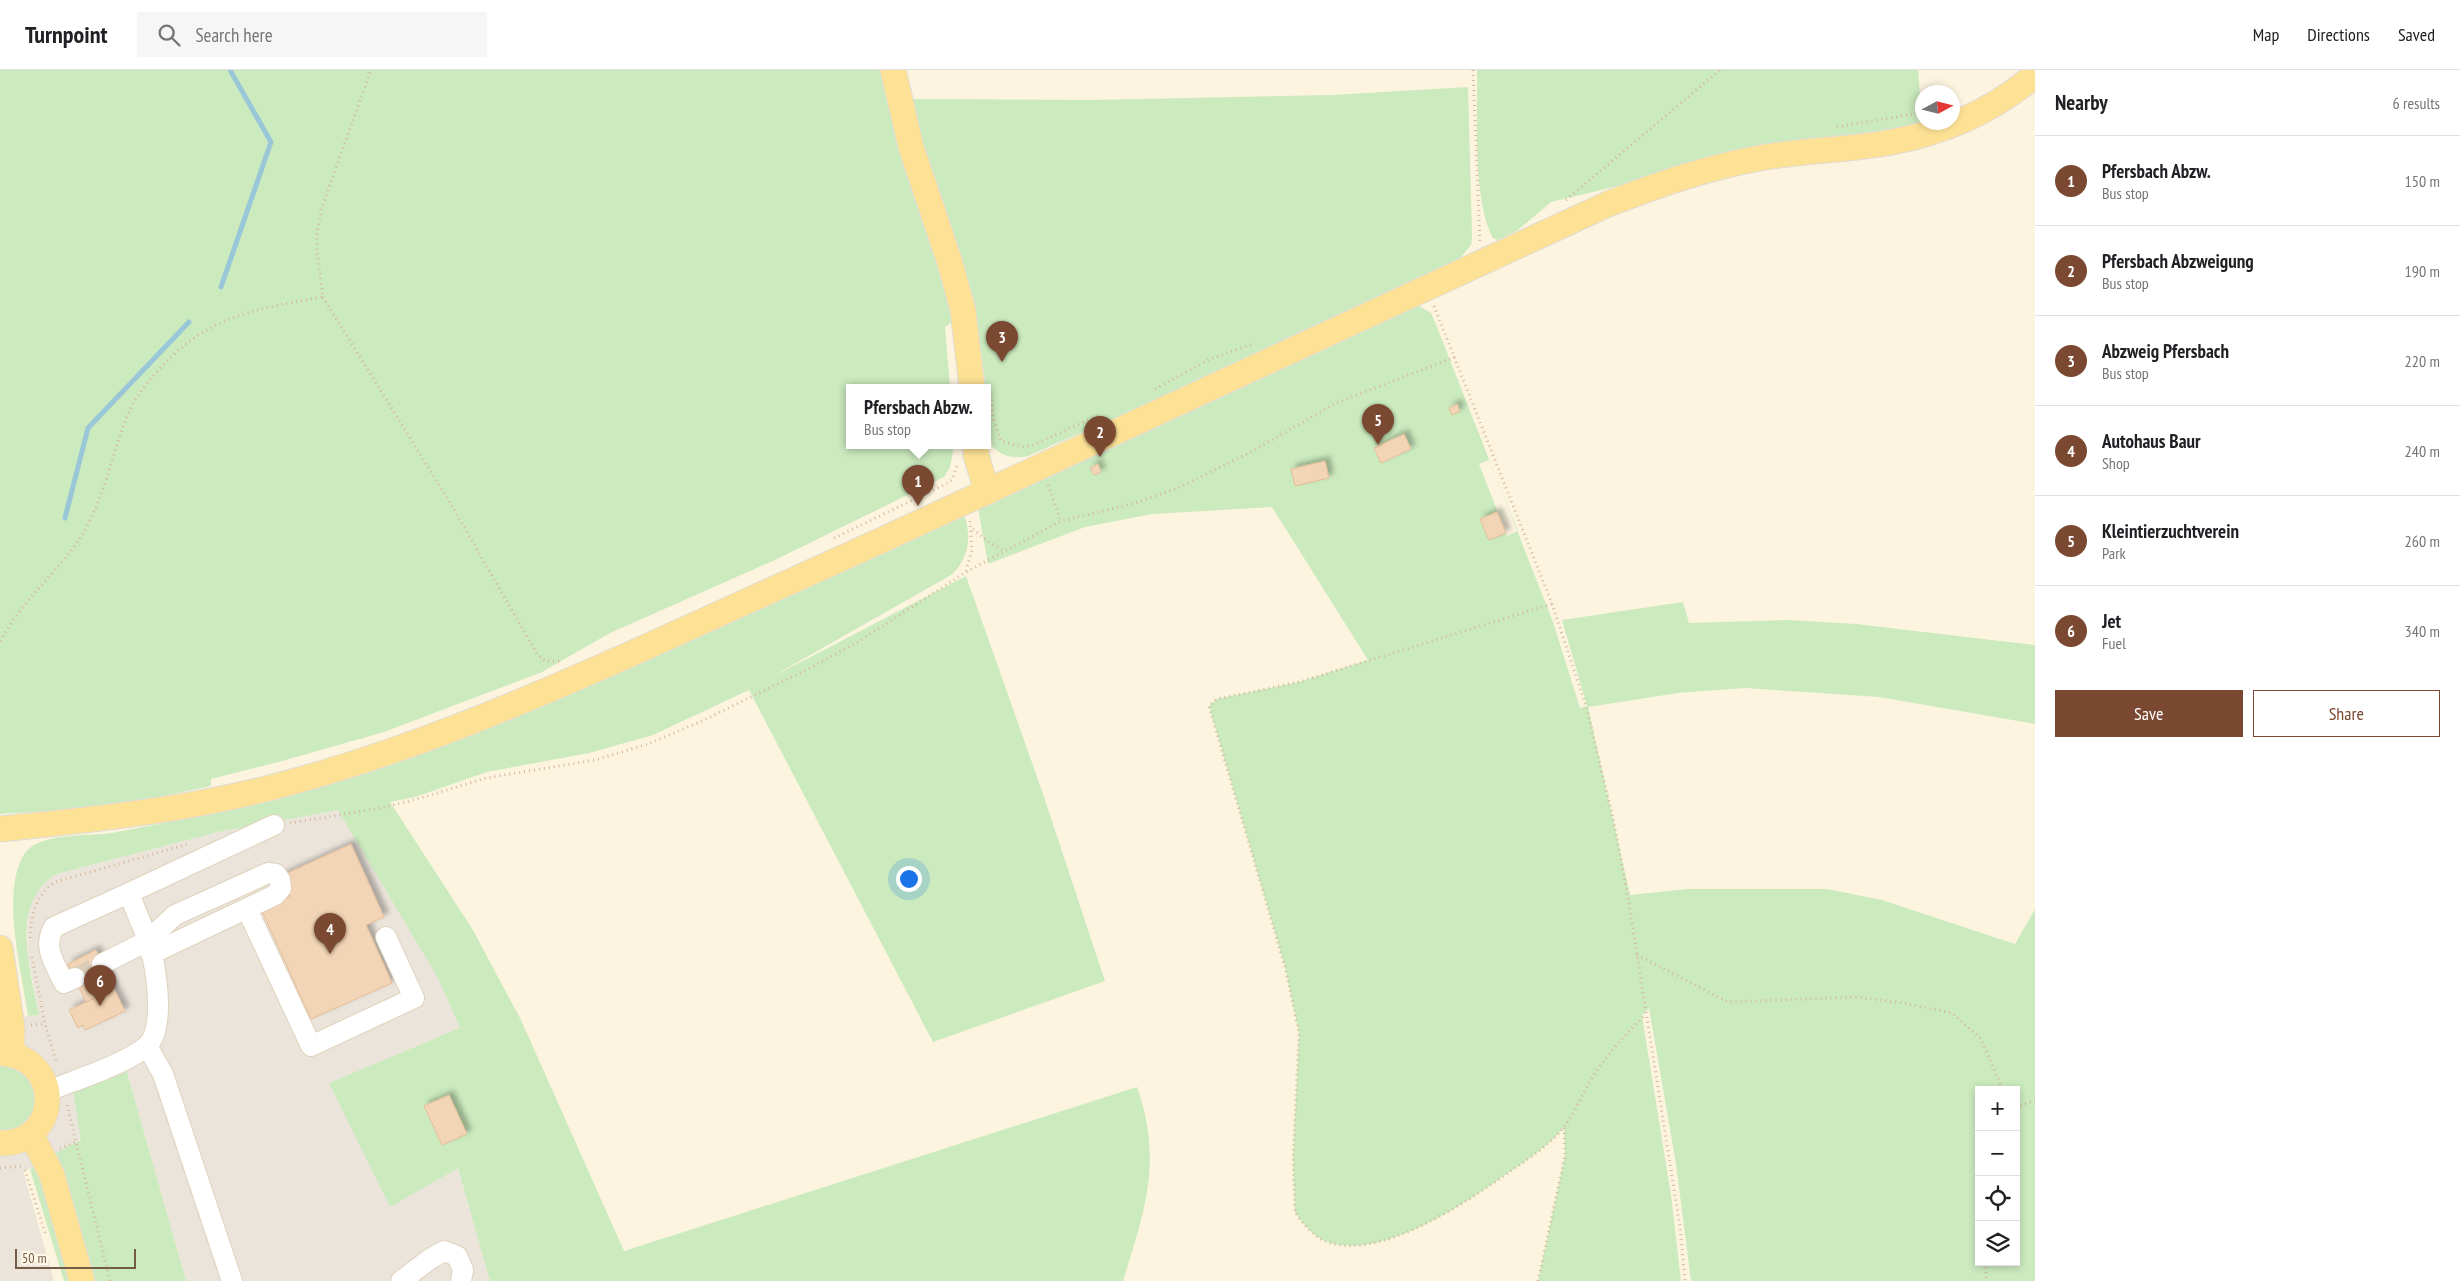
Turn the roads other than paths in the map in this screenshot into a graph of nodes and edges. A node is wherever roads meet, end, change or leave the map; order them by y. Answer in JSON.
{"nodes":[{"id":1,"x":893,"y":70,"type":"edge"},
{"id":2,"x":2035,"y":74,"type":"edge"},
{"id":3,"x":980,"y":384,"type":"edge"},
{"id":4,"x":967,"y":453,"type":"edge"},
{"id":5,"x":976,"y":497,"type":"junction"},
{"id":6,"x":274,"y":825,"type":"road end"},
{"id":7,"x":0,"y":829,"type":"edge"},
{"id":8,"x":129,"y":893,"type":"junction"},
{"id":9,"x":247,"y":908,"type":"junction"},
{"id":10,"x":386,"y":937,"type":"dead end"},
{"id":11,"x":0,"y":948,"type":"edge"},
{"id":12,"x":149,"y":948,"type":"junction"},
{"id":13,"x":102,"y":964,"type":"tunnel mouth"},
{"id":14,"x":74,"y":978,"type":"dead end"},
{"id":15,"x":147,"y":1046,"type":"junction"},
{"id":16,"x":6,"y":1054,"type":"edge"},
{"id":17,"x":55,"y":1088,"type":"junction"},
{"id":18,"x":31,"y":1134,"type":"junction"},
{"id":19,"x":0,"y":1143,"type":"edge"},
{"id":20,"x":82,"y":1281,"type":"edge"},
{"id":21,"x":232,"y":1281,"type":"edge"},
{"id":22,"x":401,"y":1281,"type":"edge"},
{"id":23,"x":461,"y":1281,"type":"edge"}],
"edges":[{"from":1,"to":3,"type":"main road"},
{"from":2,"to":5,"type":"main road"},
{"from":4,"to":5,"type":"main road"},
{"from":5,"to":7,"type":"main road"},
{"from":6,"to":8,"type":"street"},
{"from":8,"to":12,"type":"street"},
{"from":8,"to":14,"type":"street"},
{"from":9,"to":10,"type":"street"},
{"from":9,"to":12,"type":"street"},
{"from":9,"to":12,"type":"street"},
{"from":11,"to":16,"type":"main road"},
{"from":12,"to":13,"type":"street"},
{"from":12,"to":15,"type":"street"},
{"from":15,"to":17,"type":"street"},
{"from":15,"to":21,"type":"street"},
{"from":16,"to":17,"type":"main road"},
{"from":17,"to":18,"type":"main road"},
{"from":18,"to":19,"type":"main road"},
{"from":18,"to":20,"type":"main road"},
{"from":22,"to":23,"type":"street"}]}
